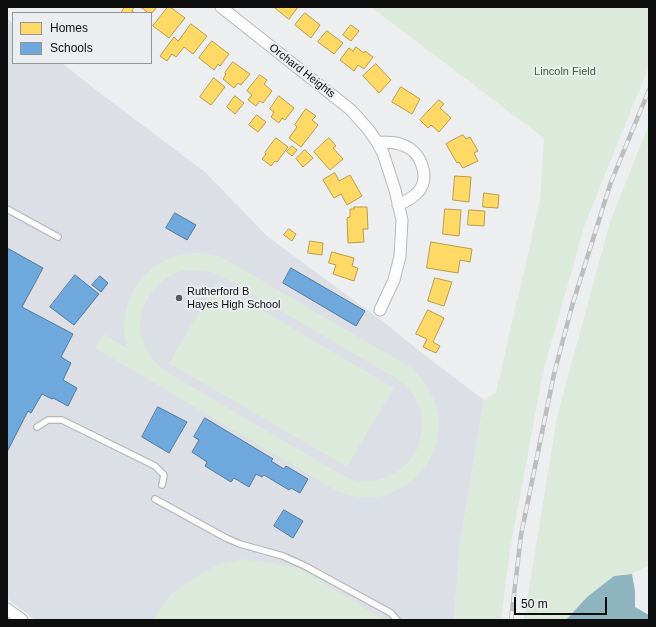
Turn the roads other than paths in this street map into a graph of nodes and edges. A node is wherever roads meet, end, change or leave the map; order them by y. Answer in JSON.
{"nodes":[{"id":1,"x":221,"y":7,"type":"edge"},
{"id":2,"x":377,"y":142,"type":"junction"},
{"id":3,"x":398,"y":205,"type":"junction"},
{"id":4,"x":7,"y":209,"type":"edge"},
{"id":5,"x":58,"y":237,"type":"dead end"},
{"id":6,"x":380,"y":310,"type":"dead end"},
{"id":7,"x":37,"y":427,"type":"dead end"},
{"id":8,"x":162,"y":485,"type":"dead end"},
{"id":9,"x":154,"y":499,"type":"dead end"},
{"id":10,"x":7,"y":609,"type":"edge"},
{"id":11,"x":22,"y":620,"type":"edge"},
{"id":12,"x":397,"y":620,"type":"edge"}],
"edges":[{"from":1,"to":2,"type":"street","name":"Orchard Heights"},
{"from":2,"to":3,"type":"street","name":"Orchard Heights"},
{"from":2,"to":3,"type":"street"},
{"from":3,"to":6,"type":"street","name":"Orchard Heights"},
{"from":4,"to":5,"type":"lane"},
{"from":7,"to":8,"type":"lane"},
{"from":9,"to":12,"type":"lane"},
{"from":10,"to":11,"type":"street"}]}
